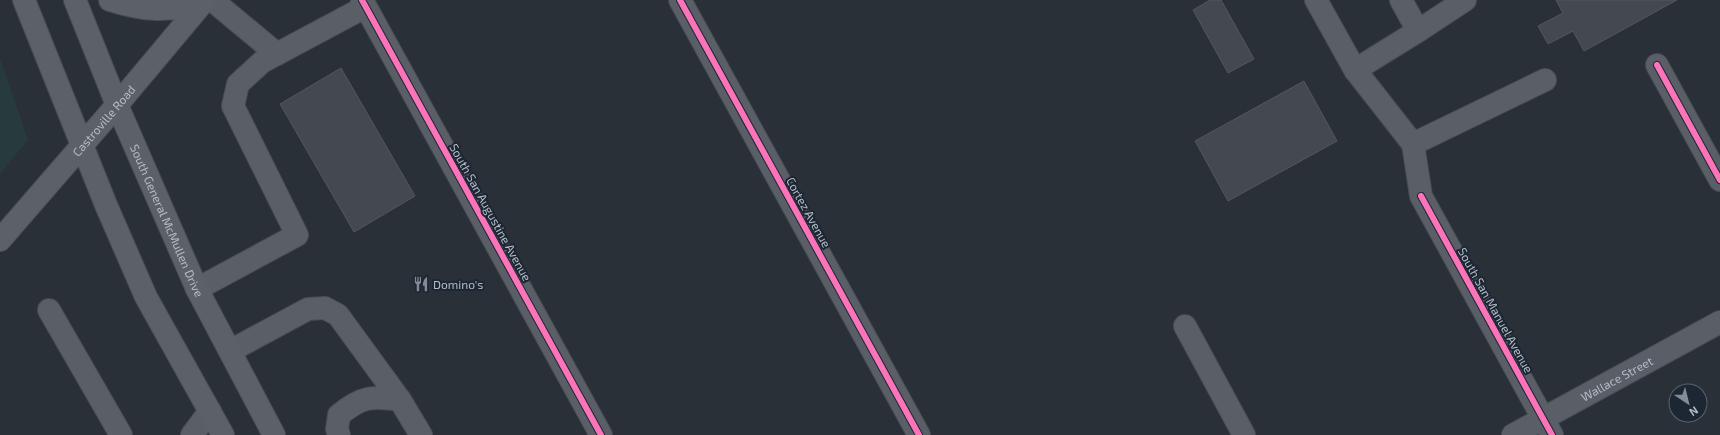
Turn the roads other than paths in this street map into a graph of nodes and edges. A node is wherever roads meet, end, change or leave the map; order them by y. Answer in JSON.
{"nodes":[{"id":1,"x":24,"y":0,"type":"edge"},
{"id":2,"x":75,"y":0,"type":"edge"},
{"id":3,"x":110,"y":0,"type":"edge"},
{"id":4,"x":202,"y":0,"type":"edge"},
{"id":5,"x":205,"y":0,"type":"edge"},
{"id":6,"x":212,"y":0,"type":"edge"},
{"id":7,"x":680,"y":0,"type":"edge"},
{"id":8,"x":1316,"y":0,"type":"edge"},
{"id":9,"x":1401,"y":0,"type":"edge"},
{"id":10,"x":1465,"y":0,"type":"edge"},
{"id":11,"x":364,"y":3,"type":"edge"},
{"id":12,"x":1418,"y":30,"type":"junction"},
{"id":13,"x":277,"y":54,"type":"junction"},
{"id":14,"x":1657,"y":65,"type":"dead end"},
{"id":15,"x":1356,"y":70,"type":"junction"},
{"id":16,"x":1545,"y":80,"type":"dead end"},
{"id":17,"x":117,"y":105,"type":"junction"},
{"id":18,"x":1413,"y":144,"type":"junction"},
{"id":19,"x":82,"y":145,"type":"junction"},
{"id":20,"x":1720,"y":180,"type":"edge"},
{"id":21,"x":0,"y":240,"type":"edge"},
{"id":22,"x":197,"y":290,"type":"junction"},
{"id":23,"x":49,"y":310,"type":"dead end"},
{"id":24,"x":1720,"y":322,"type":"edge"},
{"id":25,"x":1185,"y":326,"type":"dead end"},
{"id":26,"x":230,"y":351,"type":"junction"},
{"id":27,"x":400,"y":400,"type":"junction"},
{"id":28,"x":210,"y":411,"type":"junction"},
{"id":29,"x":1547,"y":427,"type":"edge"},
{"id":30,"x":121,"y":435,"type":"edge"},
{"id":31,"x":192,"y":435,"type":"edge"},
{"id":32,"x":223,"y":435,"type":"edge"},
{"id":33,"x":274,"y":435,"type":"edge"},
{"id":34,"x":339,"y":435,"type":"edge"},
{"id":35,"x":421,"y":435,"type":"edge"},
{"id":36,"x":601,"y":435,"type":"edge"},
{"id":37,"x":918,"y":435,"type":"edge"},
{"id":38,"x":1244,"y":435,"type":"edge"},
{"id":39,"x":1513,"y":435,"type":"edge"}],
"edges":[{"from":1,"to":19,"type":"main road"},
{"from":2,"to":17,"type":"main road","name":"South General McMullen Drive"},
{"from":3,"to":4,"type":"main road"},
{"from":5,"to":17,"type":"main road","name":"Castroville Road"},
{"from":6,"to":13,"type":"street"},
{"from":7,"to":37,"type":"street","name":"Cortez Avenue"},
{"from":8,"to":15,"type":"street"},
{"from":9,"to":12,"type":"street"},
{"from":10,"to":12,"type":"street"},
{"from":11,"to":13,"type":"street"},
{"from":11,"to":36,"type":"street","name":"South San Augustine Avenue"},
{"from":12,"to":15,"type":"street"},
{"from":13,"to":22,"type":"street"},
{"from":14,"to":20,"type":"street"},
{"from":15,"to":18,"type":"street"},
{"from":16,"to":18,"type":"street"},
{"from":17,"to":19,"type":"main road","name":"Castroville Road"},
{"from":17,"to":22,"type":"main road","name":"South General McMullen Drive"},
{"from":18,"to":29,"type":"street","name":"South San Manuel Avenue"},
{"from":19,"to":21,"type":"main road","name":"Castroville Road"},
{"from":19,"to":28,"type":"main road"},
{"from":22,"to":26,"type":"main road","name":"South General McMullen Drive"},
{"from":23,"to":30,"type":"street"},
{"from":24,"to":29,"type":"street","name":"Wallace Street"},
{"from":25,"to":38,"type":"street"},
{"from":26,"to":27,"type":"street"},
{"from":26,"to":33,"type":"main road","name":"South General McMullen Drive"},
{"from":27,"to":34,"type":"street"},
{"from":27,"to":35,"type":"street"},
{"from":28,"to":31,"type":"street"},
{"from":28,"to":32,"type":"main road"},
{"from":29,"to":39,"type":"street","name":"Wallace Street"}]}
